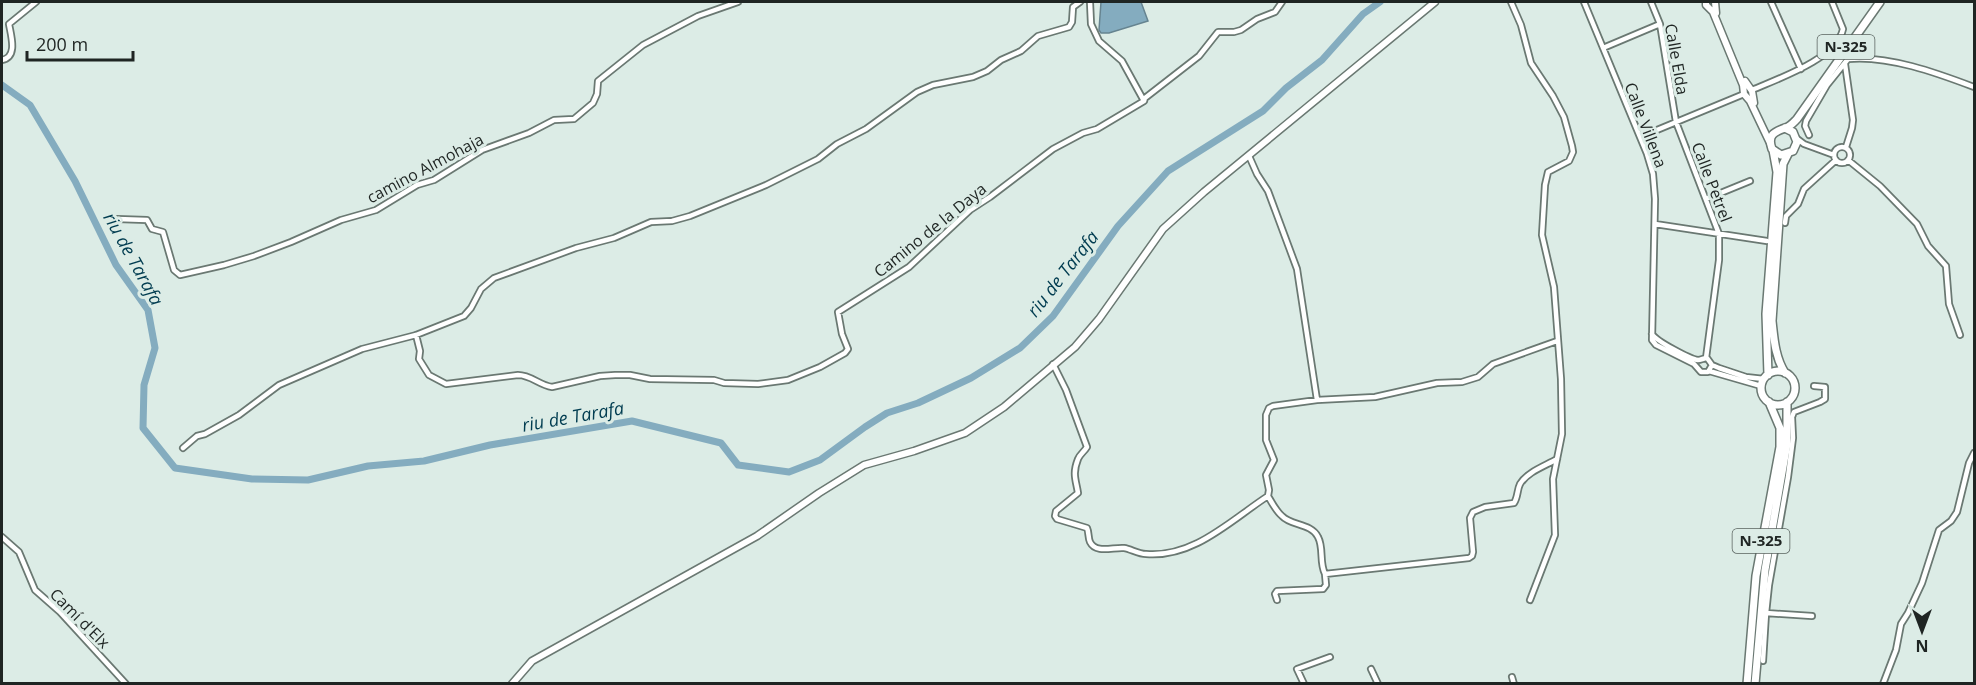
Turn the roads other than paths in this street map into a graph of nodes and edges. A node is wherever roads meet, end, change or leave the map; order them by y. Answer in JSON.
{"nodes":[{"id":1,"x":36,"y":2,"type":"edge"},
{"id":2,"x":738,"y":2,"type":"edge"},
{"id":3,"x":1080,"y":2,"type":"edge"},
{"id":4,"x":1090,"y":2,"type":"edge"},
{"id":5,"x":1282,"y":2,"type":"edge"},
{"id":6,"x":1435,"y":2,"type":"edge"},
{"id":7,"x":1511,"y":2,"type":"edge"},
{"id":8,"x":1584,"y":2,"type":"edge"},
{"id":9,"x":1651,"y":2,"type":"edge"},
{"id":10,"x":1771,"y":2,"type":"edge"},
{"id":11,"x":1832,"y":2,"type":"edge"},
{"id":12,"x":1880,"y":2,"type":"edge"},
{"id":13,"x":1711,"y":4,"type":"edge"},
{"id":14,"x":1660,"y":24,"type":"junction"},
{"id":15,"x":1603,"y":48,"type":"junction"},
{"id":16,"x":2,"y":60,"type":"edge"},
{"id":17,"x":1845,"y":64,"type":"junction"},
{"id":18,"x":1801,"y":69,"type":"junction"},
{"id":19,"x":1974,"y":87,"type":"edge"},
{"id":20,"x":1748,"y":92,"type":"junction"},
{"id":21,"x":1813,"y":94,"type":"junction"},
{"id":22,"x":1144,"y":101,"type":"junction"},
{"id":23,"x":1676,"y":122,"type":"junction"},
{"id":24,"x":1781,"y":129,"type":"junction"},
{"id":25,"x":1809,"y":135,"type":"dead end"},
{"id":26,"x":1640,"y":137,"type":"junction"},
{"id":27,"x":1796,"y":137,"type":"junction"},
{"id":28,"x":1771,"y":147,"type":"junction"},
{"id":29,"x":1811,"y":147,"type":"junction"},
{"id":30,"x":1846,"y":147,"type":"junction"},
{"id":31,"x":1791,"y":152,"type":"junction"},
{"id":32,"x":1835,"y":155,"type":"junction"},
{"id":33,"x":1249,"y":156,"type":"junction"},
{"id":34,"x":1848,"y":160,"type":"junction"},
{"id":35,"x":1749,"y":181,"type":"dead end"},
{"id":36,"x":1706,"y":200,"type":"junction"},
{"id":37,"x":117,"y":219,"type":"dead end"},
{"id":38,"x":1785,"y":223,"type":"dead end"},
{"id":39,"x":1655,"y":224,"type":"junction"},
{"id":40,"x":1719,"y":234,"type":"junction"},
{"id":41,"x":1767,"y":241,"type":"dead end"},
{"id":42,"x":1652,"y":334,"type":"junction"},
{"id":43,"x":416,"y":335,"type":"junction"},
{"id":44,"x":1960,"y":335,"type":"dead end"},
{"id":45,"x":1557,"y":341,"type":"junction"},
{"id":46,"x":1706,"y":358,"type":"junction"},
{"id":47,"x":1700,"y":360,"type":"junction"},
{"id":48,"x":1053,"y":364,"type":"junction"},
{"id":49,"x":1712,"y":365,"type":"junction"},
{"id":50,"x":1697,"y":366,"type":"junction"},
{"id":51,"x":1709,"y":371,"type":"junction"},
{"id":52,"x":1785,"y":373,"type":"junction"},
{"id":53,"x":1764,"y":380,"type":"junction"},
{"id":54,"x":1814,"y":386,"type":"dead end"},
{"id":55,"x":1317,"y":400,"type":"junction"},
{"id":56,"x":1769,"y":402,"type":"junction"},
{"id":57,"x":1787,"y":402,"type":"junction"},
{"id":58,"x":183,"y":448,"type":"dead end"},
{"id":59,"x":1974,"y":453,"type":"edge"},
{"id":60,"x":1557,"y":459,"type":"junction"},
{"id":61,"x":1268,"y":496,"type":"junction"},
{"id":62,"x":2,"y":537,"type":"edge"},
{"id":63,"x":1325,"y":574,"type":"junction"},
{"id":64,"x":1277,"y":600,"type":"dead end"},
{"id":65,"x":1530,"y":600,"type":"dead end"},
{"id":66,"x":1766,"y":613,"type":"junction"},
{"id":67,"x":1812,"y":616,"type":"dead end"},
{"id":68,"x":1330,"y":657,"type":"dead end"},
{"id":69,"x":1763,"y":660,"type":"dead end"},
{"id":70,"x":1371,"y":669,"type":"dead end"},
{"id":71,"x":1512,"y":677,"type":"dead end"},
{"id":72,"x":126,"y":684,"type":"edge"},
{"id":73,"x":512,"y":684,"type":"edge"},
{"id":74,"x":1304,"y":684,"type":"edge"},
{"id":75,"x":1378,"y":684,"type":"edge"},
{"id":76,"x":1514,"y":684,"type":"edge"},
{"id":77,"x":1747,"y":684,"type":"edge"},
{"id":78,"x":1755,"y":684,"type":"edge"},
{"id":79,"x":1883,"y":684,"type":"edge"}],
"edges":[{"from":1,"to":16,"type":"street"},
{"from":2,"to":37,"type":"street","name":"camino Almohaja"},
{"from":3,"to":43,"type":"street"},
{"from":4,"to":22,"type":"street"},
{"from":5,"to":22,"type":"street","name":"Camino de la Daya"},
{"from":6,"to":33,"type":"main road"},
{"from":7,"to":45,"type":"street"},
{"from":8,"to":15,"type":"street","name":"Calle Villena"},
{"from":9,"to":14,"type":"street","name":"Calle Elda"},
{"from":10,"to":18,"type":"street"},
{"from":11,"to":18,"type":"street"},
{"from":12,"to":21,"type":"highway","number":"N-325"},
{"from":13,"to":20,"type":"main road"},
{"from":14,"to":15,"type":"street"},
{"from":14,"to":23,"type":"street","name":"Calle Elda"},
{"from":15,"to":26,"type":"street","name":"Calle Villena"},
{"from":17,"to":19,"type":"street"},
{"from":17,"to":25,"type":"street"},
{"from":17,"to":30,"type":"street"},
{"from":18,"to":20,"type":"street"},
{"from":20,"to":23,"type":"street"},
{"from":20,"to":24,"type":"main road"},
{"from":20,"to":28,"type":"main road"},
{"from":21,"to":24,"type":"highway","number":"N-325"},
{"from":21,"to":27,"type":"highway","number":"N-325"},
{"from":22,"to":43,"type":"street","name":"Camino de la Daya"},
{"from":23,"to":26,"type":"street"},
{"from":23,"to":36,"type":"street","name":"Calle Petrel"},
{"from":24,"to":27,"type":"highway"},
{"from":24,"to":28,"type":"highway","number":"N-325"},
{"from":26,"to":39,"type":"street","name":"Calle Villena"},
{"from":27,"to":29,"type":"street"},
{"from":27,"to":31,"type":"highway","number":"N-325"},
{"from":28,"to":31,"type":"highway"},
{"from":28,"to":53,"type":"highway","number":"N-325"},
{"from":29,"to":31,"type":"street"},
{"from":29,"to":32,"type":"street"},
{"from":30,"to":32,"type":"street"},
{"from":30,"to":34,"type":"street"},
{"from":31,"to":52,"type":"highway","number":"N-325"},
{"from":32,"to":34,"type":"street"},
{"from":32,"to":38,"type":"street"},
{"from":33,"to":48,"type":"main road"},
{"from":33,"to":55,"type":"street"},
{"from":34,"to":44,"type":"street"},
{"from":35,"to":36,"type":"street"},
{"from":36,"to":40,"type":"street","name":"Calle Petrel"},
{"from":39,"to":40,"type":"street"},
{"from":39,"to":42,"type":"street","name":"Calle Villena"},
{"from":40,"to":41,"type":"street"},
{"from":40,"to":46,"type":"street","name":"Calle Petrel"},
{"from":42,"to":47,"type":"street"},
{"from":42,"to":50,"type":"street"},
{"from":43,"to":58,"type":"street"},
{"from":45,"to":55,"type":"street"},
{"from":45,"to":60,"type":"street"},
{"from":46,"to":47,"type":"street"},
{"from":46,"to":49,"type":"street"},
{"from":47,"to":50,"type":"street"},
{"from":48,"to":61,"type":"street"},
{"from":48,"to":73,"type":"main road"},
{"from":49,"to":51,"type":"street"},
{"from":49,"to":53,"type":"street"},
{"from":50,"to":51,"type":"street"},
{"from":51,"to":53,"type":"street"},
{"from":52,"to":53,"type":"highway"},
{"from":52,"to":57,"type":"highway","number":"N-325"},
{"from":53,"to":56,"type":"highway","number":"N-325"},
{"from":54,"to":66,"type":"street"},
{"from":55,"to":61,"type":"street"},
{"from":56,"to":57,"type":"highway"},
{"from":56,"to":77,"type":"highway","number":"N-325"},
{"from":57,"to":78,"type":"highway","number":"N-325"},
{"from":59,"to":79,"type":"street"},
{"from":60,"to":63,"type":"street"},
{"from":60,"to":65,"type":"street"},
{"from":61,"to":63,"type":"street"},
{"from":62,"to":72,"type":"street","name":"Camí d'Elx"},
{"from":63,"to":64,"type":"street"},
{"from":66,"to":67,"type":"street"},
{"from":66,"to":69,"type":"street"},
{"from":68,"to":74,"type":"street"},
{"from":70,"to":75,"type":"street"},
{"from":71,"to":76,"type":"street"}]}
